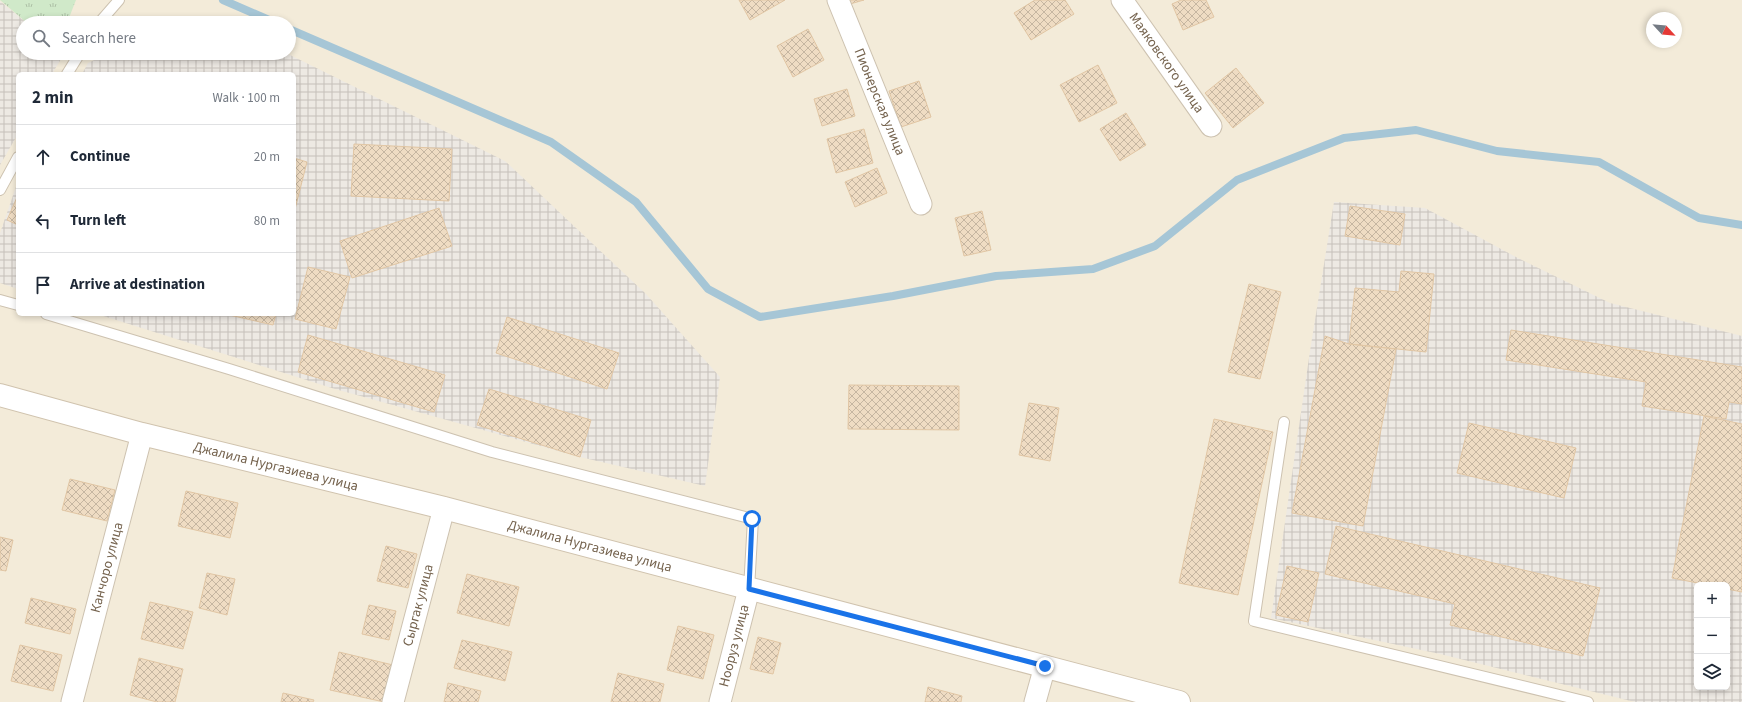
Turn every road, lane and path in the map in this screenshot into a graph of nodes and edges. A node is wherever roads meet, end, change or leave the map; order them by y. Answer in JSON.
{"nodes":[{"id":1,"x":119,"y":0,"type":"edge"},
{"id":2,"x":838,"y":0,"type":"edge"},
{"id":3,"x":1122,"y":0,"type":"edge"},
{"id":4,"x":105,"y":16,"type":"edge"},
{"id":5,"x":76,"y":60,"type":"edge"},
{"id":6,"x":68,"y":72,"type":"edge"},
{"id":7,"x":1211,"y":126,"type":"dead end"},
{"id":8,"x":16,"y":161,"type":"edge"},
{"id":9,"x":0,"y":190,"type":"edge"},
{"id":10,"x":921,"y":204,"type":"dead end"},
{"id":11,"x":0,"y":300,"type":"edge"},
{"id":12,"x":16,"y":304,"type":"edge"},
{"id":13,"x":53,"y":316,"type":"edge"},
{"id":14,"x":0,"y":395,"type":"edge"},
{"id":15,"x":1284,"y":422,"type":"dead end"},
{"id":16,"x":142,"y":434,"type":"junction"},
{"id":17,"x":444,"y":508,"type":"junction"},
{"id":18,"x":749,"y":589,"type":"junction"},
{"id":19,"x":1045,"y":666,"type":"junction"},
{"id":20,"x":72,"y":702,"type":"edge"},
{"id":21,"x":393,"y":702,"type":"edge"},
{"id":22,"x":720,"y":702,"type":"edge"},
{"id":23,"x":1035,"y":702,"type":"edge"},
{"id":24,"x":1179,"y":702,"type":"edge"},
{"id":25,"x":1588,"y":702,"type":"edge"}],
"edges":[{"from":1,"to":4,"type":"lane"},
{"from":2,"to":10,"type":"street","name":"Пионерская улица"},
{"from":3,"to":7,"type":"street","name":"Маяковского улица"},
{"from":5,"to":6,"type":"lane"},
{"from":8,"to":9,"type":"lane"},
{"from":11,"to":12,"type":"lane"},
{"from":13,"to":18,"type":"lane"},
{"from":14,"to":16,"type":"street","name":"Джалила Нургазиева улица"},
{"from":15,"to":25,"type":"lane"},
{"from":16,"to":17,"type":"street","name":"Джалила Нургазиева улица"},
{"from":16,"to":20,"type":"street","name":"Канчоро улица"},
{"from":17,"to":18,"type":"street","name":"Джалила Нургазиева улица"},
{"from":17,"to":21,"type":"street","name":"Сыргак улица"},
{"from":18,"to":19,"type":"street","name":"Джалила Нургазиева улица"},
{"from":18,"to":22,"type":"street","name":"Нооруз улица"},
{"from":19,"to":23,"type":"street"},
{"from":19,"to":24,"type":"street","name":"Джалила Нургазиева улица"}]}
